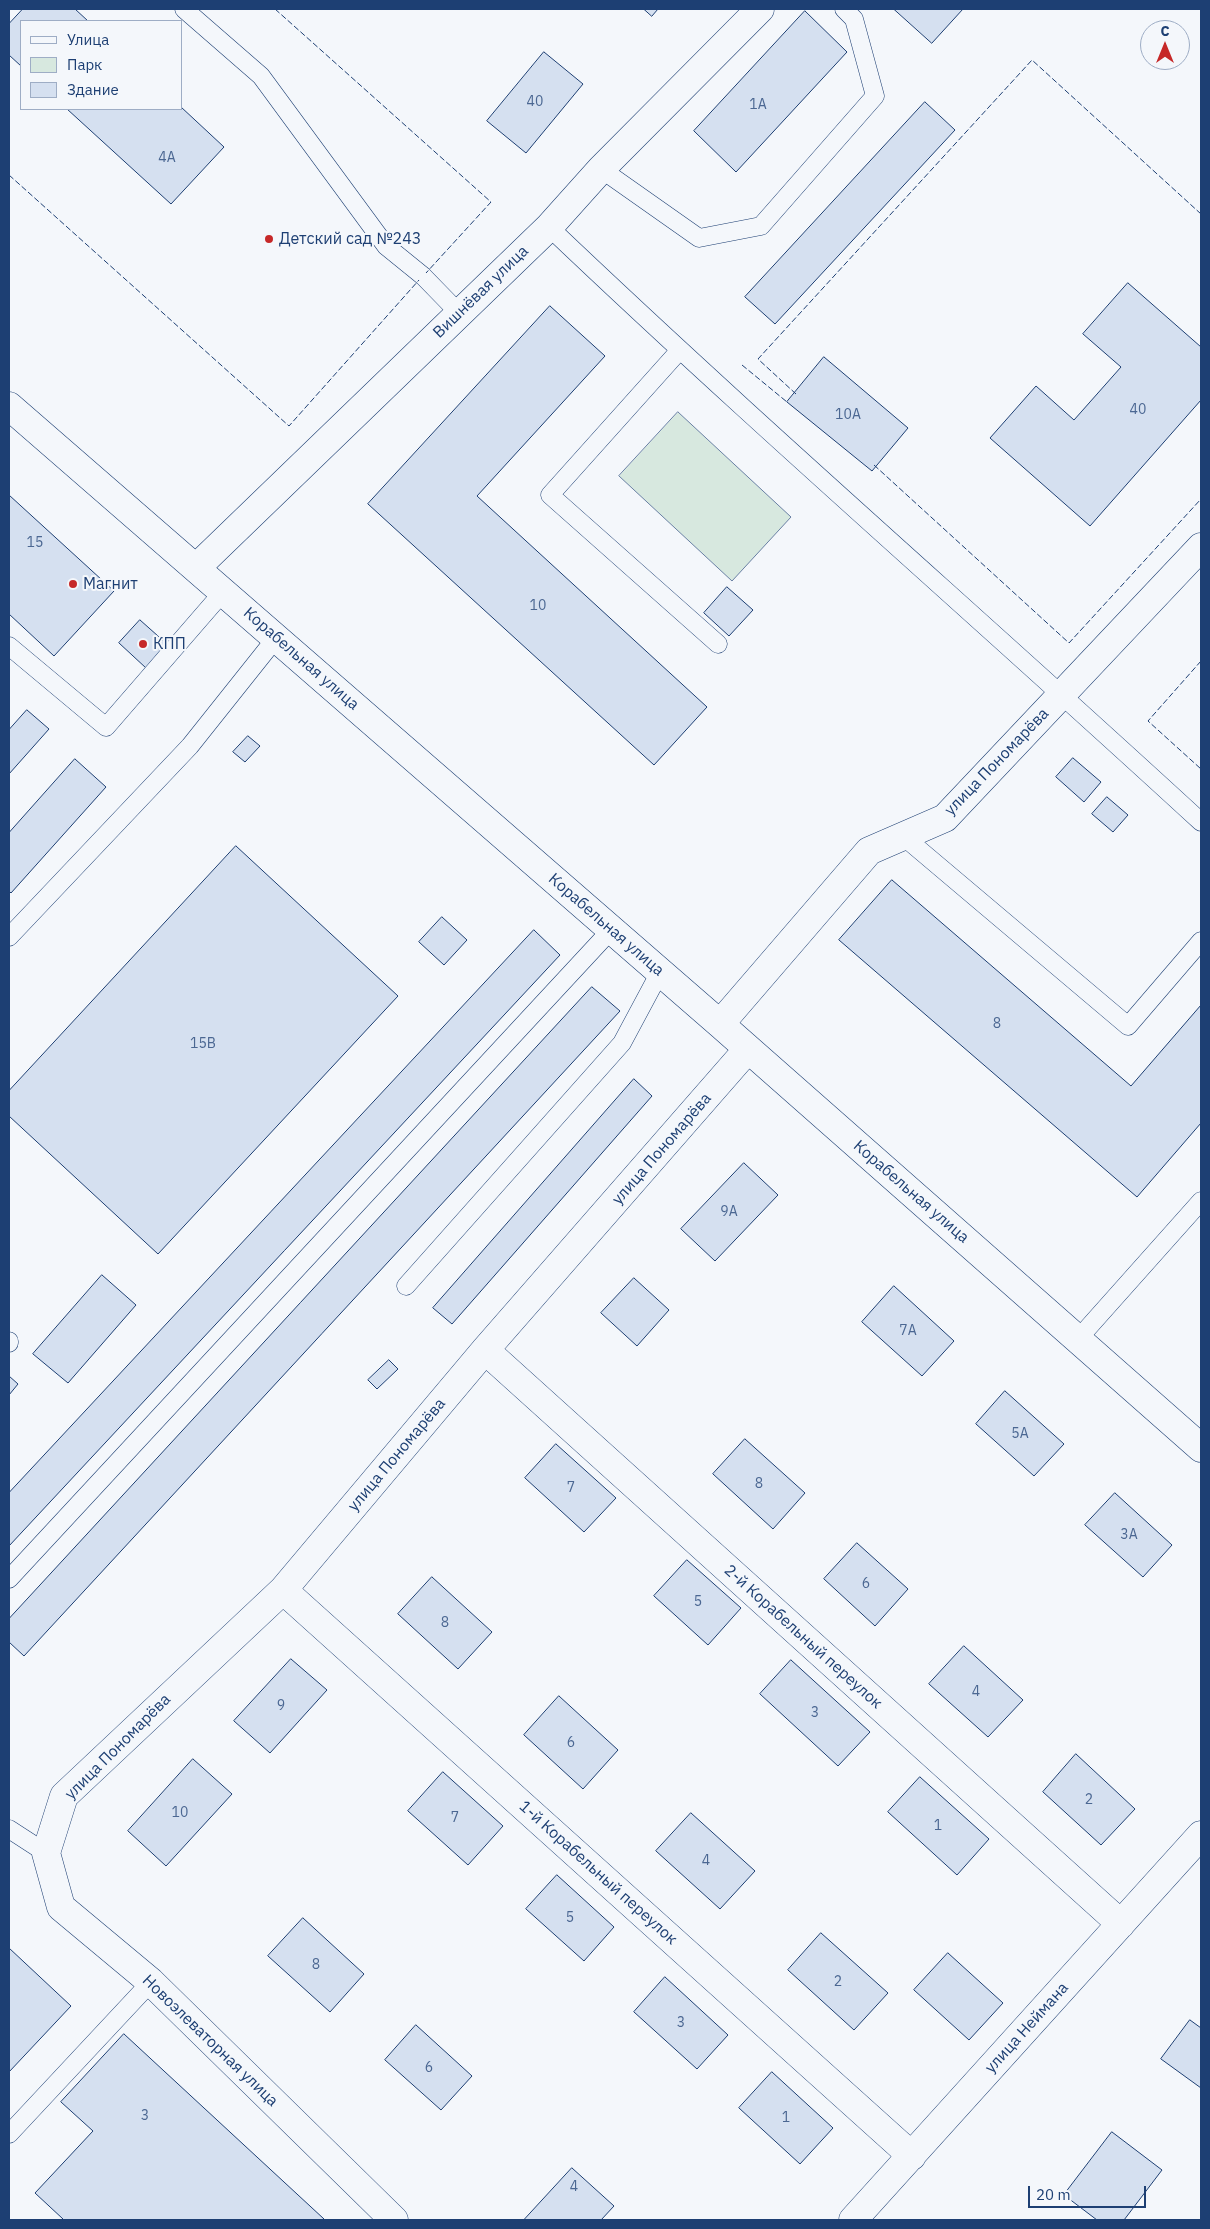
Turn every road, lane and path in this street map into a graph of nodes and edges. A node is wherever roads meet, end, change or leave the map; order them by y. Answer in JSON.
{"nodes":[{"id":1,"x":184,"y":9,"type":"edge"},
{"id":2,"x":760,"y":9,"type":"edge"},
{"id":3,"x":844,"y":9,"type":"edge"},
{"id":4,"x":601,"y":169,"type":"junction"},
{"id":5,"x":549,"y":227,"type":"junction"},
{"id":6,"x":459,"y":313,"type":"junction"},
{"id":7,"x":679,"y":351,"type":"junction"},
{"id":8,"x":9,"y":406,"type":"edge"},
{"id":9,"x":1201,"y":547,"type":"edge"},
{"id":10,"x":196,"y":568,"type":"junction"},
{"id":11,"x":223,"y":592,"type":"junction"},
{"id":12,"x":276,"y":638,"type":"junction"},
{"id":13,"x":718,"y":644,"type":"dead end"},
{"id":14,"x":9,"y":646,"type":"edge"},
{"id":15,"x":1062,"y":694,"type":"junction"},
{"id":16,"x":1201,"y":822,"type":"edge"},
{"id":17,"x":903,"y":836,"type":"junction"},
{"id":18,"x":611,"y":930,"type":"junction"},
{"id":19,"x":9,"y":937,"type":"edge"},
{"id":20,"x":1201,"y":941,"type":"edge"},
{"id":21,"x":660,"y":972,"type":"junction"},
{"id":22,"x":720,"y":1024,"type":"junction"},
{"id":23,"x":748,"y":1049,"type":"junction"},
{"id":24,"x":1201,"y":1201,"type":"edge"},
{"id":25,"x":406,"y":1286,"type":"dead end"},
{"id":26,"x":1078,"y":1339,"type":"junction"},
{"id":27,"x":485,"y":1350,"type":"junction"},
{"id":28,"x":1201,"y":1448,"type":"edge"},
{"id":29,"x":9,"y":1579,"type":"edge"},
{"id":30,"x":283,"y":1590,"type":"junction"},
{"id":31,"x":9,"y":1829,"type":"edge"},
{"id":32,"x":1201,"y":1835,"type":"edge"},
{"id":33,"x":46,"y":1853,"type":"junction"},
{"id":34,"x":1121,"y":1924,"type":"junction"},
{"id":35,"x":151,"y":1982,"type":"junction"},
{"id":36,"x":9,"y":2134,"type":"edge"},
{"id":37,"x":912,"y":2156,"type":"junction"},
{"id":38,"x":394,"y":2220,"type":"edge"},
{"id":39,"x":853,"y":2220,"type":"edge"}],
"edges":[{"from":1,"to":6,"type":"lane"},
{"from":2,"to":4,"type":"street","name":"Вишнёвая улица"},
{"from":3,"to":4,"type":"lane"},
{"from":4,"to":5,"type":"street","name":"Вишнёвая улица"},
{"from":5,"to":6,"type":"street","name":"Вишнёвая улица"},
{"from":5,"to":7,"type":"lane"},
{"from":6,"to":10,"type":"street","name":"Вишнёвая улица"},
{"from":7,"to":13,"type":"lane"},
{"from":7,"to":15,"type":"lane"},
{"from":8,"to":10,"type":"street","name":"Корабельная улица"},
{"from":9,"to":15,"type":"street","name":"улица Пономарёва"},
{"from":10,"to":11,"type":"street","name":"Корабельная улица"},
{"from":11,"to":12,"type":"street","name":"Корабельная улица"},
{"from":11,"to":14,"type":"lane"},
{"from":12,"to":18,"type":"street","name":"Корабельная улица"},
{"from":12,"to":19,"type":"lane"},
{"from":15,"to":16,"type":"lane"},
{"from":15,"to":17,"type":"street","name":"улица Пономарёва"},
{"from":17,"to":20,"type":"lane"},
{"from":17,"to":22,"type":"street","name":"улица Пономарёва"},
{"from":18,"to":21,"type":"street","name":"Корабельная улица"},
{"from":18,"to":29,"type":"lane"},
{"from":21,"to":22,"type":"street","name":"Корабельная улица"},
{"from":21,"to":25,"type":"lane"},
{"from":22,"to":23,"type":"street","name":"Корабельная улица"},
{"from":23,"to":26,"type":"street","name":"Корабельная улица"},
{"from":23,"to":27,"type":"street","name":"улица Пономарёва"},
{"from":24,"to":26,"type":"lane"},
{"from":26,"to":28,"type":"street","name":"Корабельная улица"},
{"from":27,"to":30,"type":"street","name":"улица Пономарёва"},
{"from":27,"to":34,"type":"street","name":"2-й Корабельный переулок"},
{"from":30,"to":33,"type":"street","name":"улица Пономарёва"},
{"from":30,"to":37,"type":"street","name":"1-й Корабельный переулок"},
{"from":31,"to":33,"type":"lane"},
{"from":32,"to":34,"type":"street","name":"улица Неймана"},
{"from":33,"to":35,"type":"street","name":"Новоэлеваторная улица"},
{"from":34,"to":37,"type":"street","name":"улица Неймана"},
{"from":35,"to":36,"type":"lane"},
{"from":35,"to":38,"type":"street","name":"Новоэлеваторная улица"},
{"from":37,"to":39,"type":"street","name":"улица Неймана"}]}
